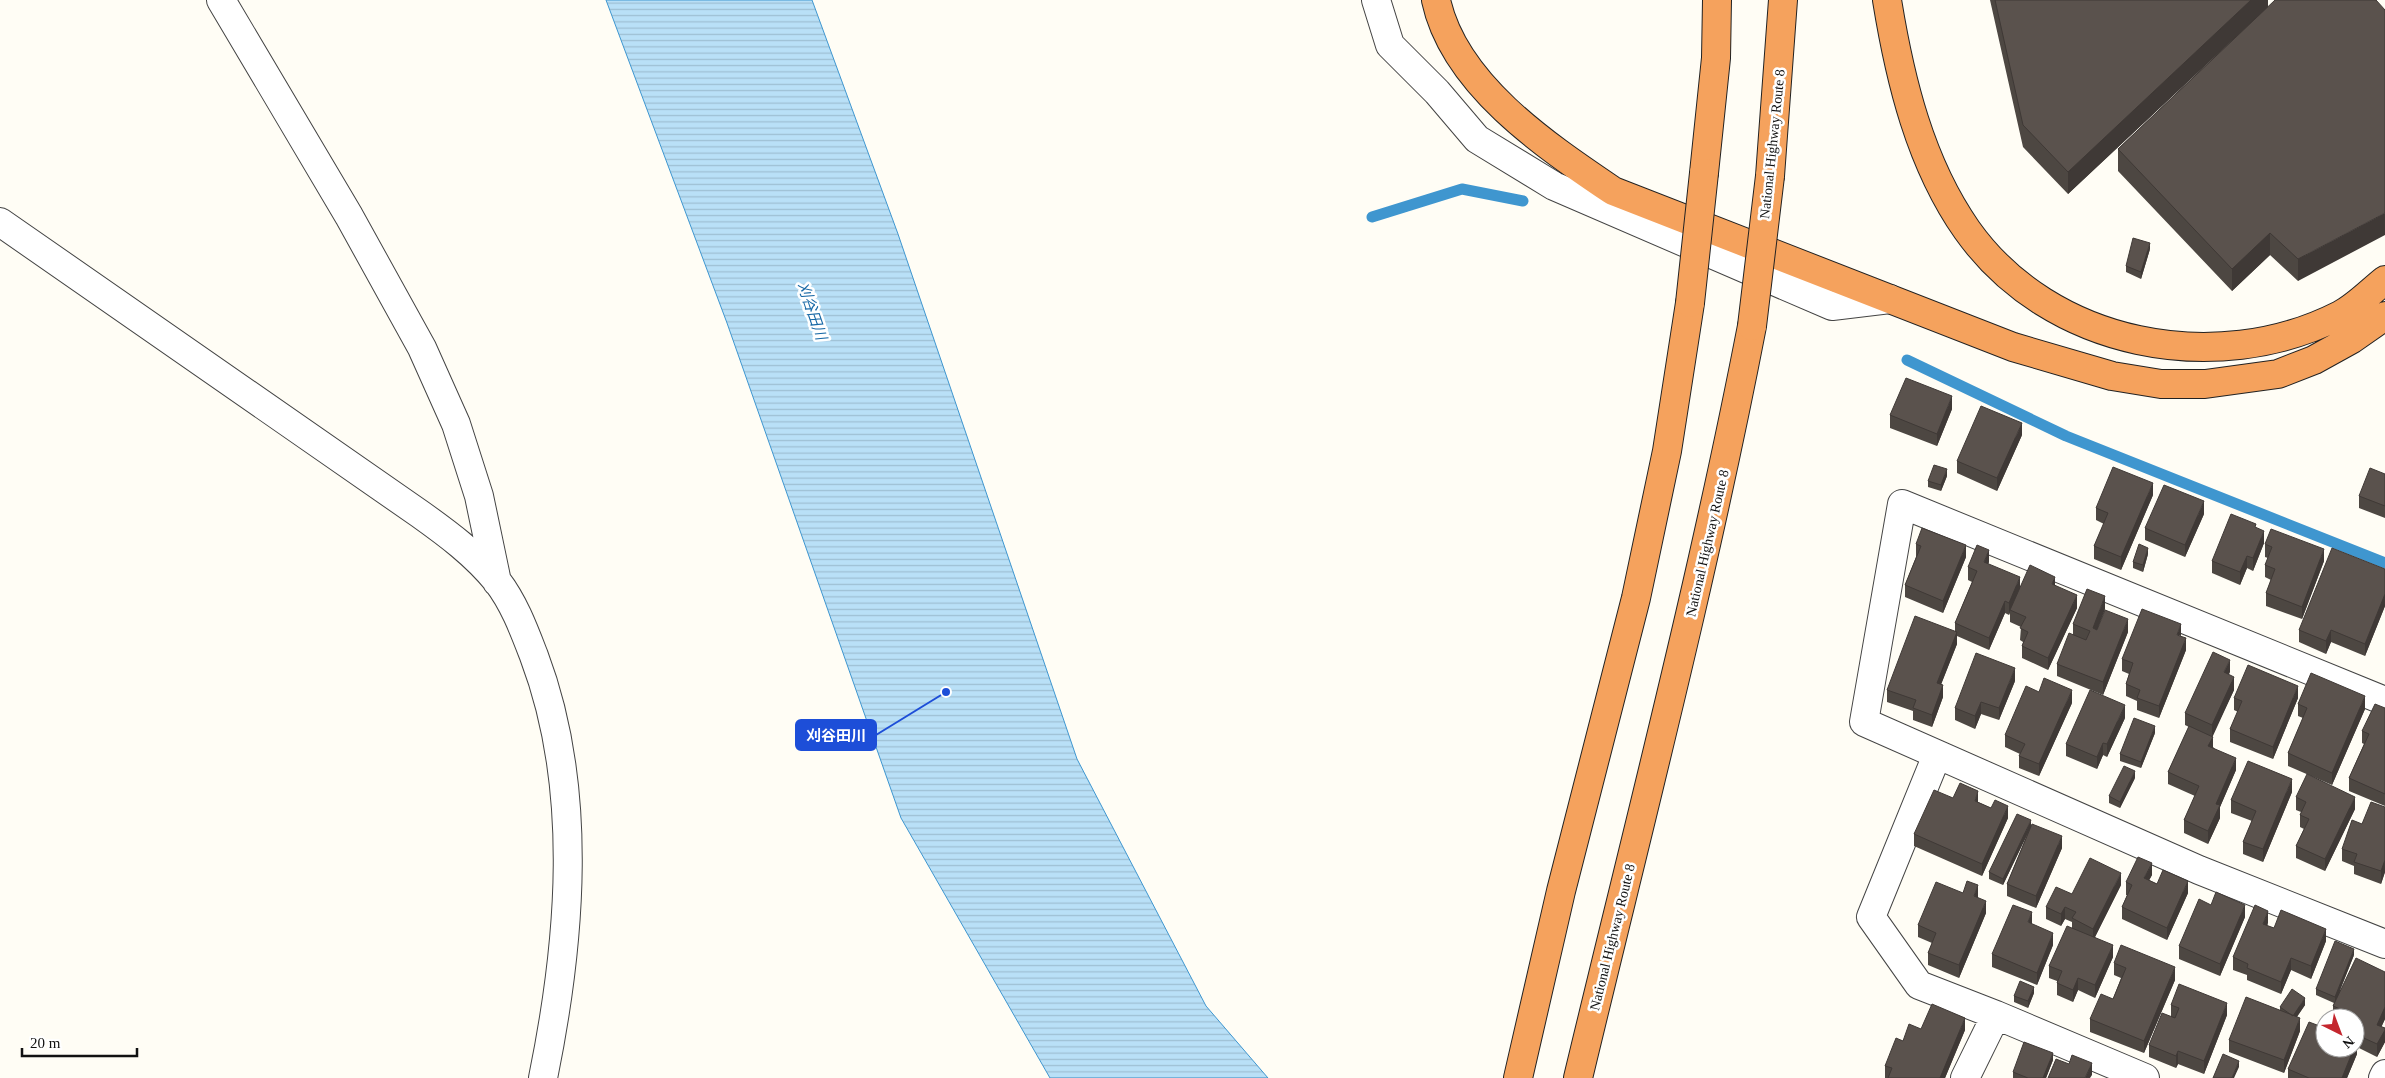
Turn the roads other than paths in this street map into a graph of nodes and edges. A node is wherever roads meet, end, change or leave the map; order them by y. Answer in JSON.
{"nodes":[{"id":1,"x":221,"y":0,"type":"edge"},
{"id":2,"x":1376,"y":0,"type":"edge"},
{"id":3,"x":1436,"y":0,"type":"edge"},
{"id":4,"x":1717,"y":0,"type":"edge"},
{"id":5,"x":1783,"y":0,"type":"edge"},
{"id":6,"x":1887,"y":0,"type":"edge"},
{"id":7,"x":0,"y":222,"type":"edge"},
{"id":8,"x":2385,"y":280,"type":"edge"},
{"id":9,"x":1890,"y":299,"type":"junction"},
{"id":10,"x":2385,"y":316,"type":"edge"},
{"id":11,"x":497,"y":582,"type":"junction"},
{"id":12,"x":2385,"y":702,"type":"edge"},
{"id":13,"x":1937,"y":755,"type":"junction"},
{"id":14,"x":2385,"y":944,"type":"edge"},
{"id":15,"x":1996,"y":1015,"type":"junction"},
{"id":16,"x":2385,"y":1074,"type":"edge"},
{"id":17,"x":543,"y":1078,"type":"edge"},
{"id":18,"x":1518,"y":1078,"type":"edge"},
{"id":19,"x":1578,"y":1078,"type":"edge"},
{"id":20,"x":1964,"y":1078,"type":"edge"},
{"id":21,"x":2145,"y":1078,"type":"edge"},
{"id":22,"x":2383,"y":1078,"type":"edge"}],
"edges":[{"from":1,"to":11,"type":"street"},
{"from":2,"to":9,"type":"street"},
{"from":3,"to":9,"type":"highway"},
{"from":4,"to":18,"type":"highway","bridge":true},
{"from":5,"to":19,"type":"highway","name":"National Highway Route 8","bridge":true},
{"from":6,"to":8,"type":"highway"},
{"from":7,"to":11,"type":"street"},
{"from":9,"to":10,"type":"highway"},
{"from":11,"to":17,"type":"street"},
{"from":12,"to":13,"type":"street"},
{"from":13,"to":14,"type":"street"},
{"from":13,"to":15,"type":"street"},
{"from":15,"to":20,"type":"street"},
{"from":15,"to":21,"type":"street"},
{"from":16,"to":22,"type":"street"}]}
